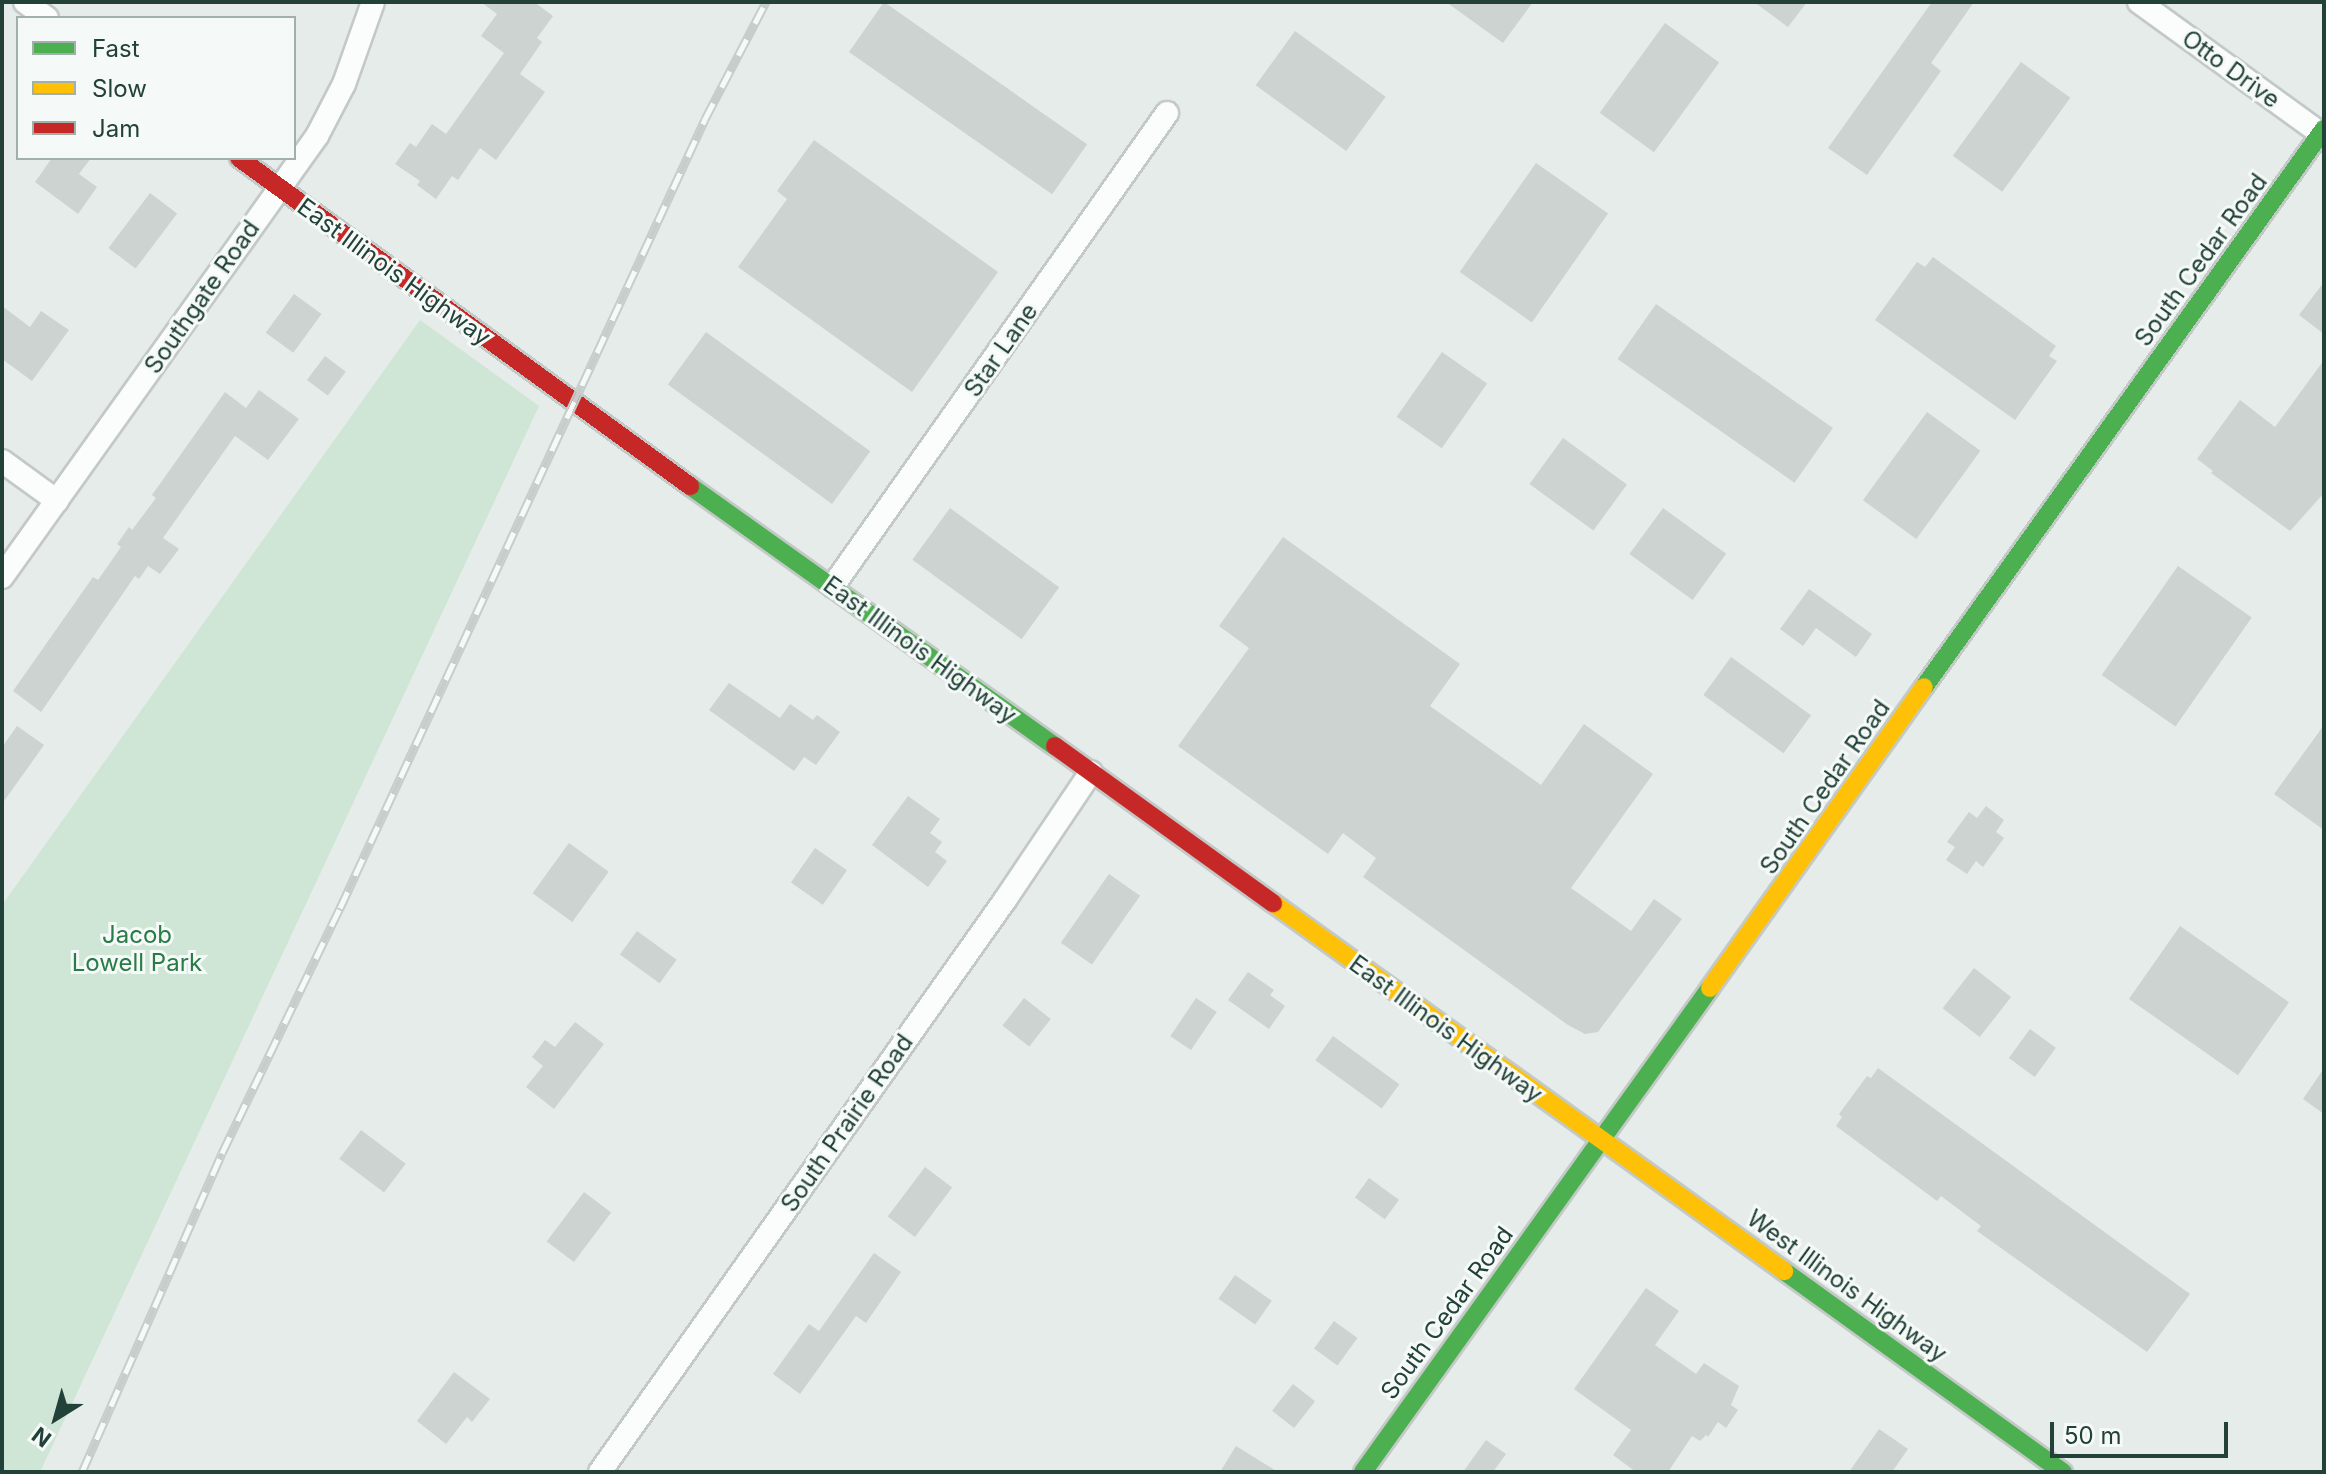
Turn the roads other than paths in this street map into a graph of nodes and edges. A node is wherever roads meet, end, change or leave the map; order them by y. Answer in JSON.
{"nodes":[{"id":1,"x":25,"y":2,"type":"edge"},
{"id":2,"x":373,"y":2,"type":"edge"},
{"id":3,"x":2139,"y":2,"type":"edge"},
{"id":4,"x":44,"y":16,"type":"edge"},
{"id":5,"x":1167,"y":113,"type":"dead end"},
{"id":6,"x":2323,"y":133,"type":"edge"},
{"id":7,"x":242,"y":160,"type":"edge"},
{"id":8,"x":280,"y":188,"type":"junction"},
{"id":9,"x":2,"y":461,"type":"edge"},
{"id":10,"x":57,"y":501,"type":"junction"},
{"id":11,"x":2,"y":577,"type":"edge"},
{"id":12,"x":833,"y":586,"type":"junction"},
{"id":13,"x":1091,"y":772,"type":"junction"},
{"id":14,"x":1603,"y":1141,"type":"junction"},
{"id":15,"x":600,"y":1472,"type":"edge"},
{"id":16,"x":1363,"y":1472,"type":"edge"},
{"id":17,"x":2063,"y":1472,"type":"edge"}],
"edges":[{"from":1,"to":4,"type":"street"},
{"from":2,"to":8,"type":"street","name":"Southgate Road"},
{"from":3,"to":6,"type":"street","name":"Otto Drive"},
{"from":5,"to":12,"type":"street","name":"Star Lane"},
{"from":6,"to":14,"type":"street","name":"South Cedar Road"},
{"from":7,"to":8,"type":"street","name":"East Illinois Highway"},
{"from":8,"to":10,"type":"street","name":"Southgate Road"},
{"from":8,"to":12,"type":"street","name":"East Illinois Highway"},
{"from":9,"to":10,"type":"street"},
{"from":10,"to":11,"type":"street","name":"Southgate Road"},
{"from":12,"to":13,"type":"street","name":"East Illinois Highway"},
{"from":13,"to":14,"type":"street","name":"East Illinois Highway"},
{"from":13,"to":15,"type":"street","name":"South Prairie Road"},
{"from":14,"to":16,"type":"street","name":"South Cedar Road"},
{"from":14,"to":17,"type":"street","name":"West Illinois Highway"}]}
